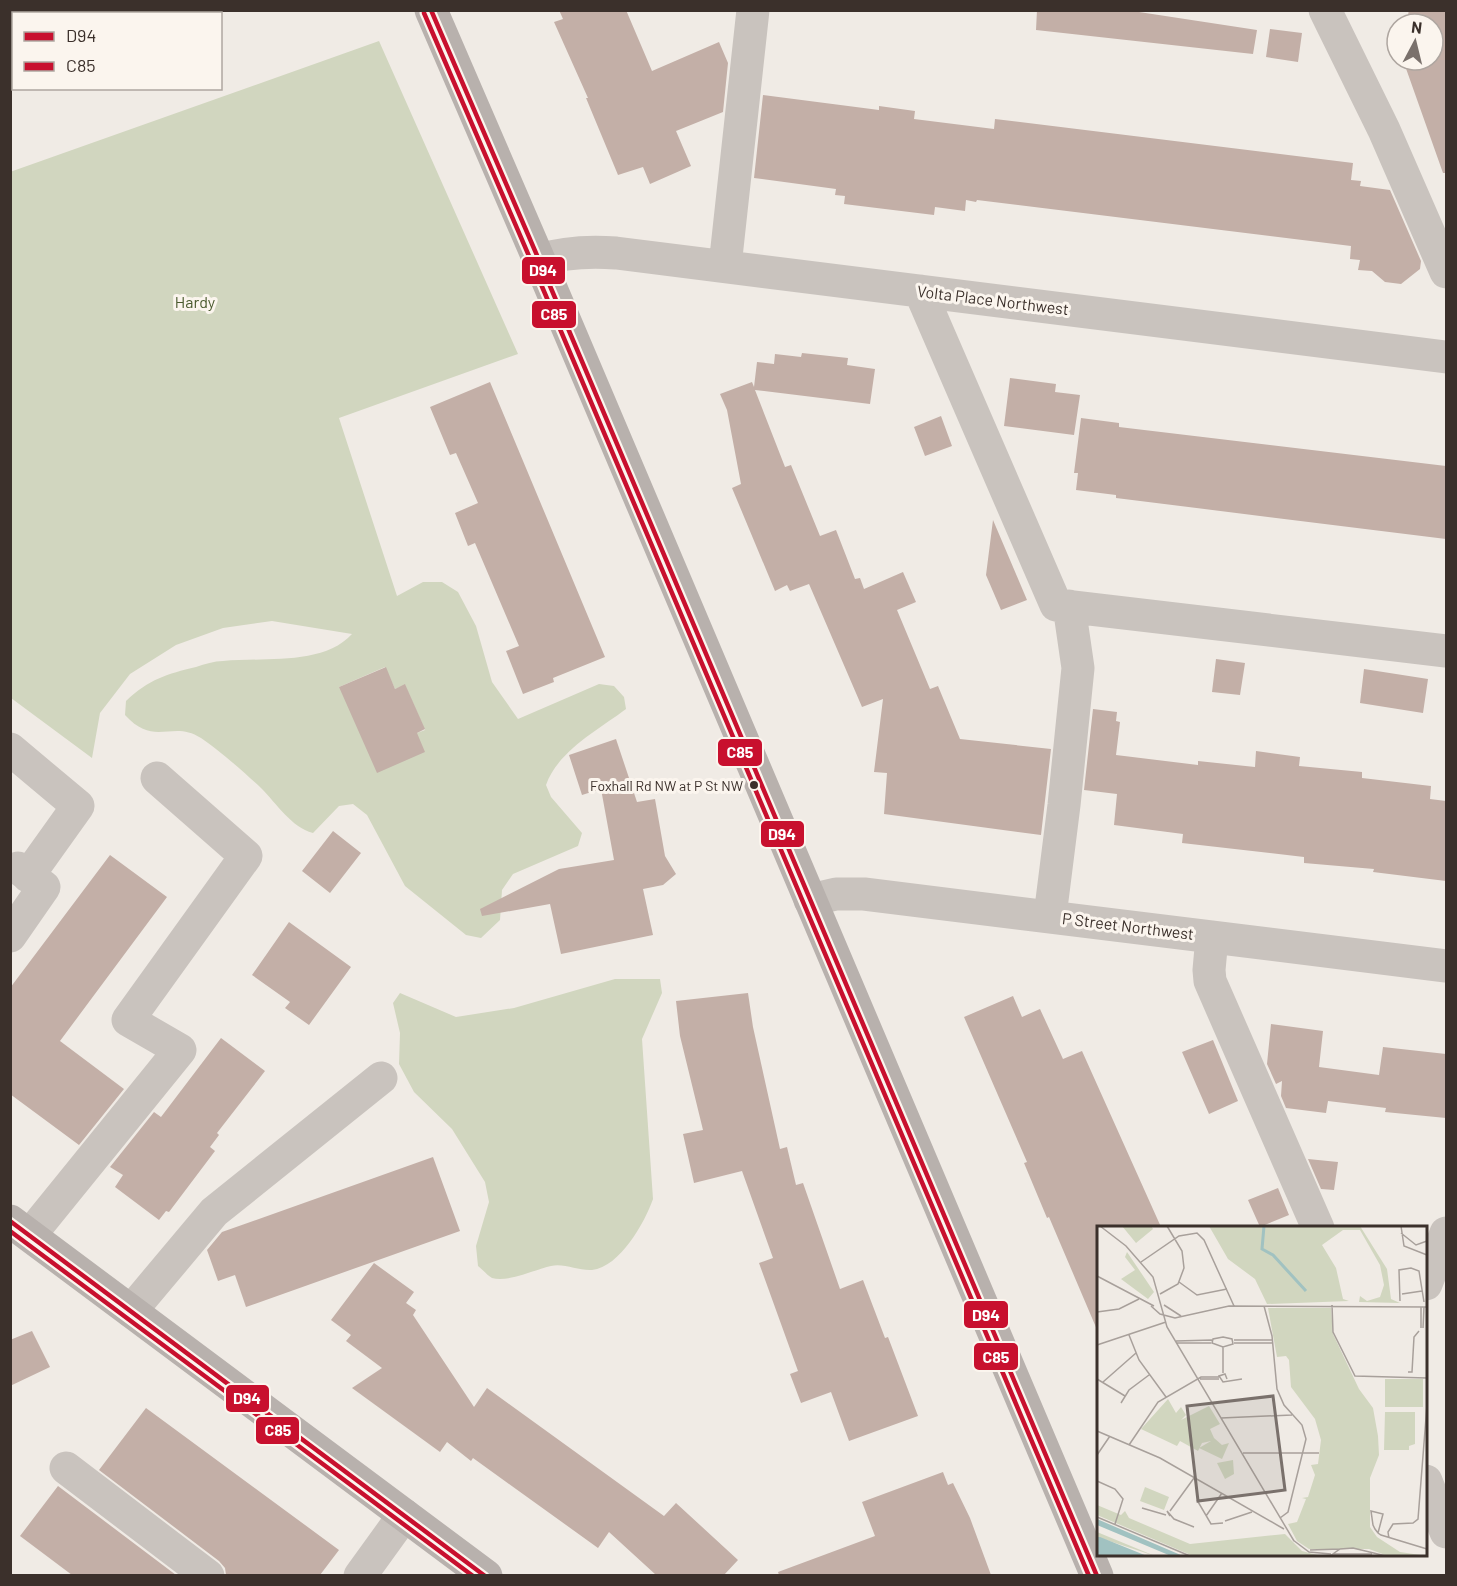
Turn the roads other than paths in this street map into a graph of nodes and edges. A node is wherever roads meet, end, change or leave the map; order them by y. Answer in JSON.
{"nodes":[{"id":1,"x":431,"y":10,"type":"edge"},
{"id":2,"x":753,"y":10,"type":"edge"},
{"id":3,"x":1325,"y":10,"type":"edge"},
{"id":4,"x":540,"y":260,"type":"junction"},
{"id":5,"x":724,"y":266,"type":"junction"},
{"id":6,"x":1446,"y":272,"type":"edge"},
{"id":7,"x":920,"y":291,"type":"junction"},
{"id":8,"x":1446,"y":357,"type":"edge"},
{"id":9,"x":1069,"y":606,"type":"junction"},
{"id":10,"x":1446,"y":651,"type":"edge"},
{"id":11,"x":10,"y":749,"type":"edge"},
{"id":12,"x":157,"y":778,"type":"dead end"},
{"id":13,"x":19,"y":869,"type":"edge"},
{"id":14,"x":810,"y":900,"type":"junction"},
{"id":15,"x":1050,"y":916,"type":"junction"},
{"id":16,"x":10,"y":936,"type":"edge"},
{"id":17,"x":1212,"y":937,"type":"junction"},
{"id":18,"x":1446,"y":966,"type":"edge"},
{"id":19,"x":381,"y":1078,"type":"dead end"},
{"id":20,"x":1318,"y":1226,"type":"edge"},
{"id":21,"x":20,"y":1228,"type":"edge"},
{"id":22,"x":1446,"y":1233,"type":"edge"},
{"id":23,"x":1427,"y":1279,"type":"edge"},
{"id":24,"x":131,"y":1311,"type":"junction"},
{"id":25,"x":66,"y":1468,"type":"dead end"},
{"id":26,"x":1427,"y":1486,"type":"edge"},
{"id":27,"x":404,"y":1515,"type":"junction"},
{"id":28,"x":1446,"y":1532,"type":"edge"},
{"id":29,"x":208,"y":1575,"type":"edge"},
{"id":30,"x":360,"y":1575,"type":"edge"},
{"id":31,"x":486,"y":1575,"type":"edge"},
{"id":32,"x":1097,"y":1575,"type":"edge"}],
"edges":[{"from":1,"to":4,"type":"main road"},
{"from":2,"to":5,"type":"street"},
{"from":3,"to":6,"type":"street"},
{"from":4,"to":5,"type":"street","name":"Volta Place Northwest"},
{"from":4,"to":14,"type":"main road"},
{"from":5,"to":7,"type":"street","name":"Volta Place Northwest"},
{"from":7,"to":8,"type":"street","name":"Volta Place Northwest"},
{"from":7,"to":9,"type":"street"},
{"from":9,"to":10,"type":"street"},
{"from":9,"to":15,"type":"street"},
{"from":11,"to":13,"type":"street"},
{"from":12,"to":21,"type":"street"},
{"from":13,"to":16,"type":"street"},
{"from":14,"to":15,"type":"street","name":"P Street Northwest"},
{"from":14,"to":32,"type":"main road"},
{"from":15,"to":17,"type":"street","name":"P Street Northwest"},
{"from":17,"to":18,"type":"street","name":"P Street Northwest"},
{"from":17,"to":20,"type":"street"},
{"from":19,"to":24,"type":"street"},
{"from":21,"to":24,"type":"main road"},
{"from":22,"to":23,"type":"street"},
{"from":24,"to":27,"type":"main road"},
{"from":25,"to":29,"type":"street"},
{"from":26,"to":28,"type":"street"},
{"from":27,"to":30,"type":"street"},
{"from":27,"to":31,"type":"main road"}]}
